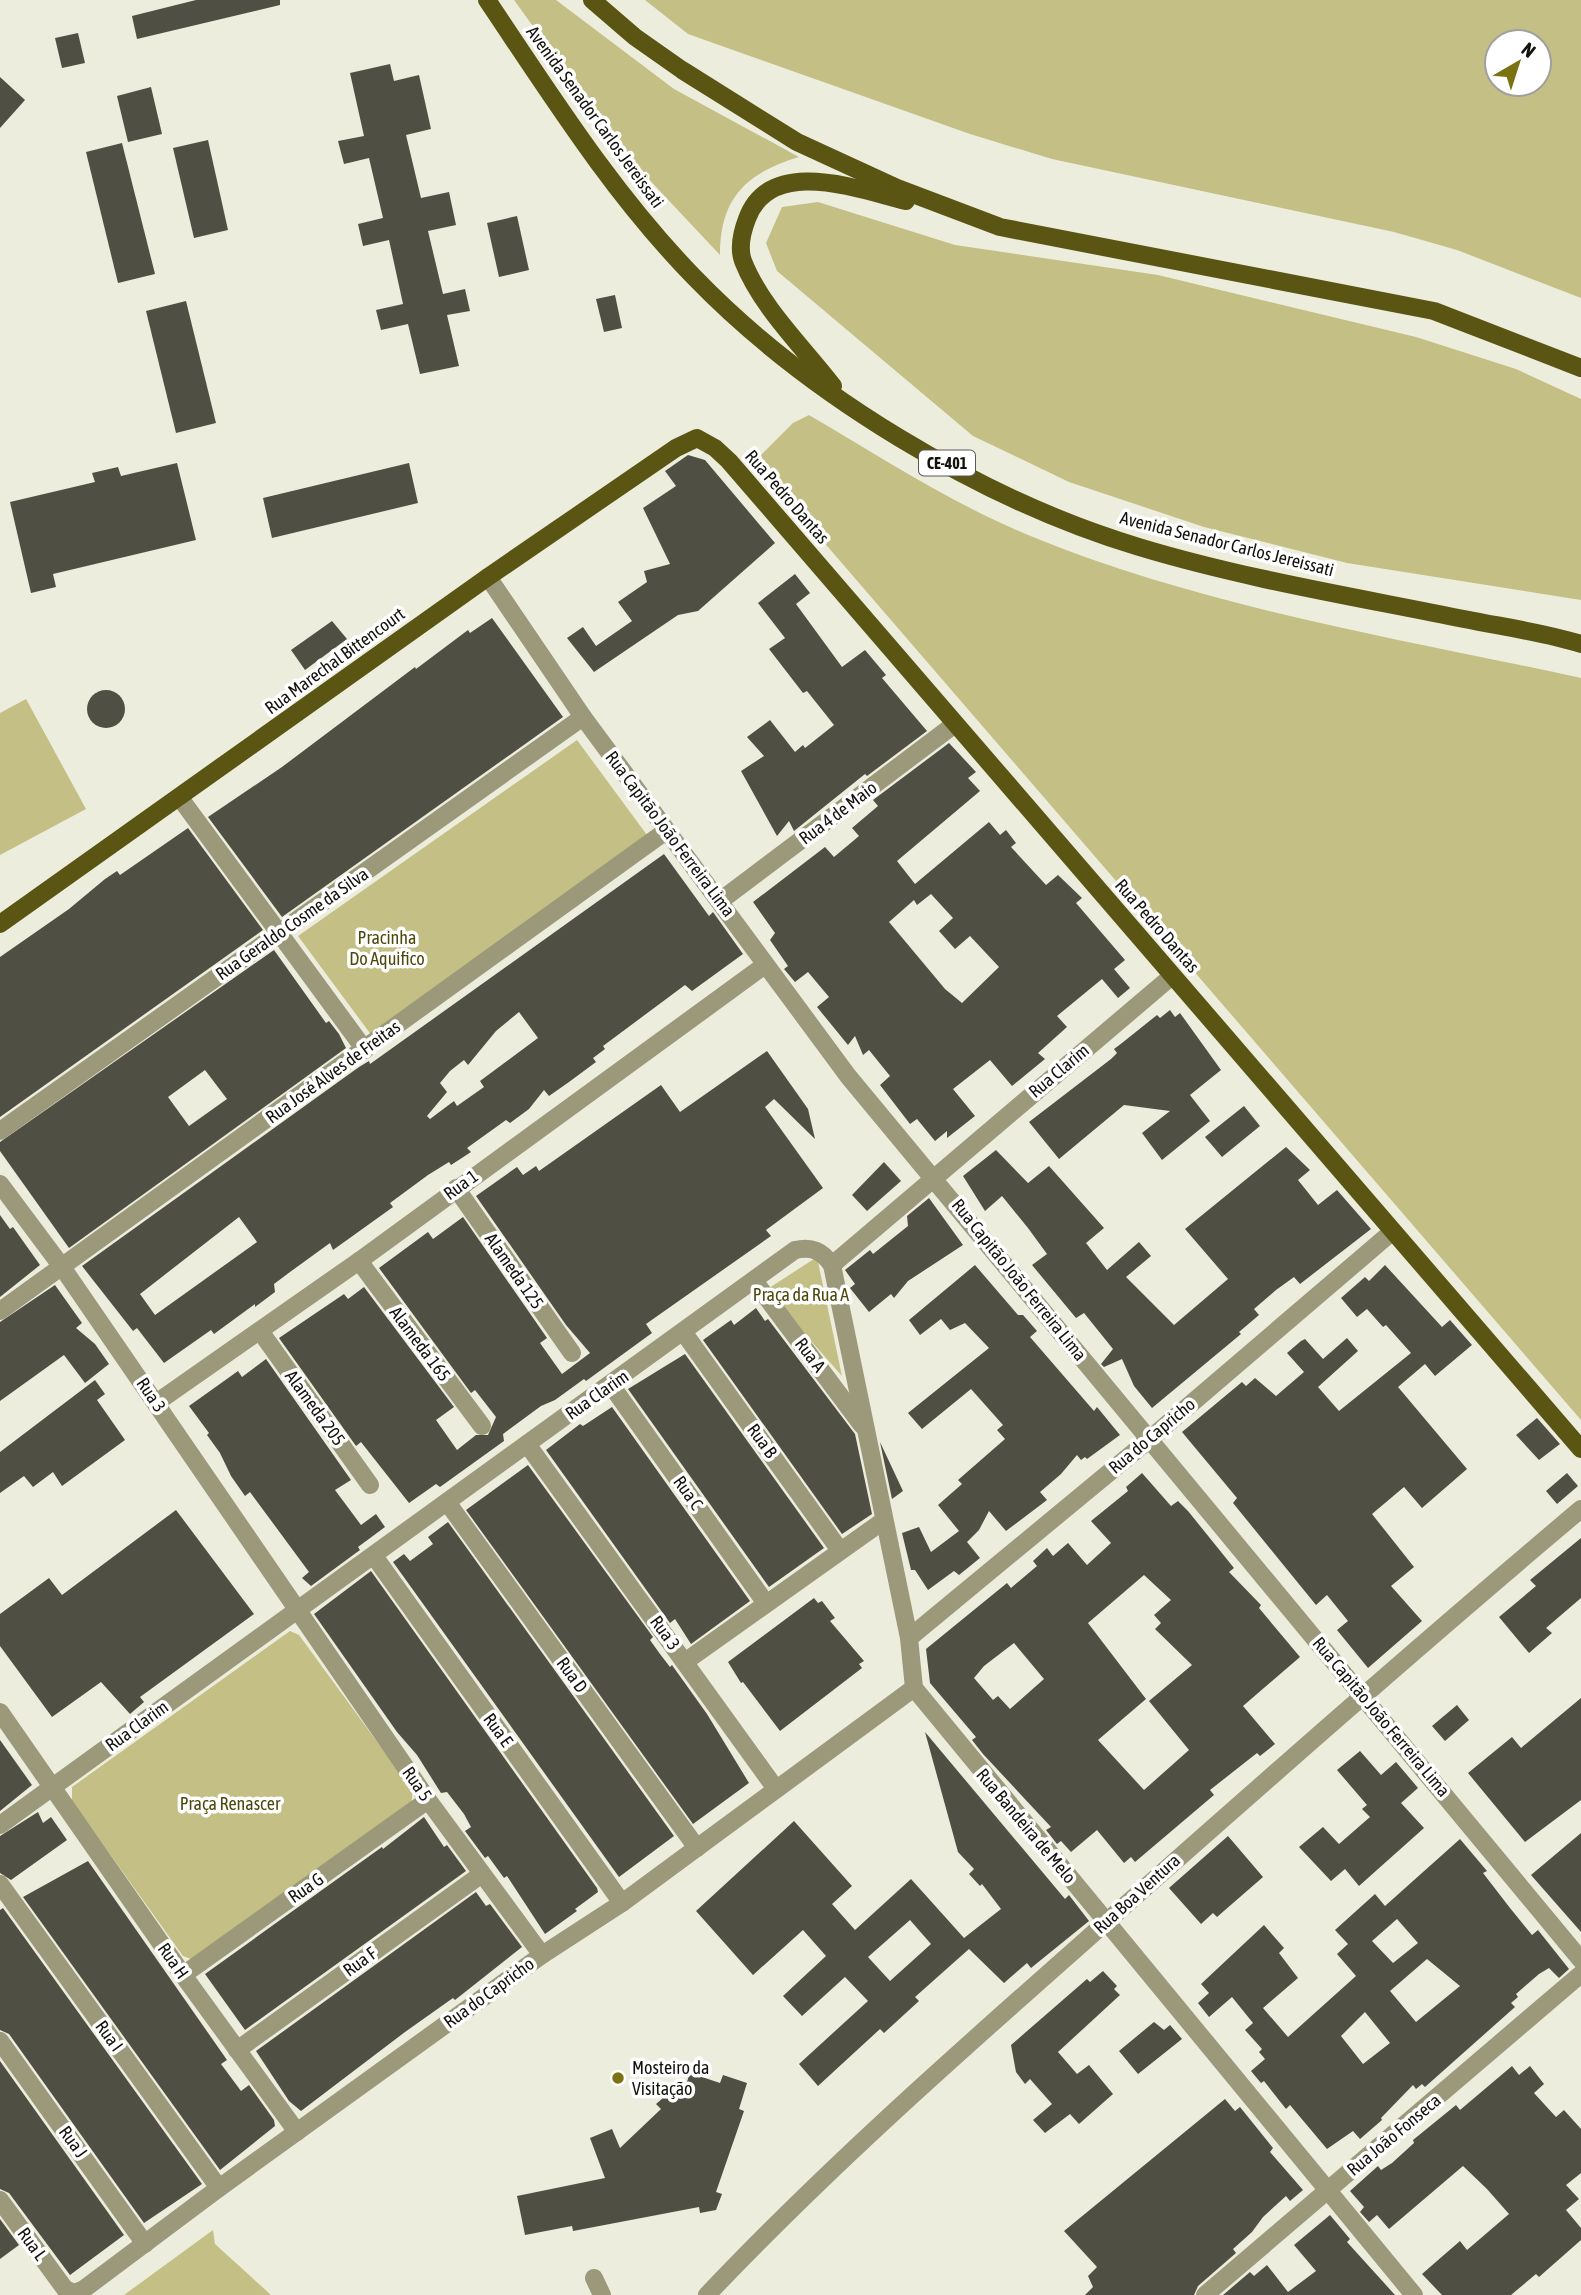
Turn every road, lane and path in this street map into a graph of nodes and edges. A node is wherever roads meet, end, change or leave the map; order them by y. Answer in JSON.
{"nodes":[{"id":1,"x":487,"y":0,"type":"edge"},
{"id":2,"x":592,"y":0,"type":"edge"},
{"id":3,"x":1000,"y":227,"type":"junction"},
{"id":4,"x":1581,"y":368,"type":"edge"},
{"id":5,"x":843,"y":399,"type":"junction"},
{"id":6,"x":697,"y":438,"type":"joint"},
{"id":7,"x":488,"y":577,"type":"junction"},
{"id":8,"x":1577,"y":641,"type":"edge"},
{"id":9,"x":583,"y":717,"type":"junction"},
{"id":10,"x":955,"y":724,"type":"junction"},
{"id":11,"x":180,"y":798,"type":"junction"},
{"id":12,"x":666,"y":831,"type":"junction"},
{"id":13,"x":720,"y":901,"type":"junction"},
{"id":14,"x":0,"y":924,"type":"edge"},
{"id":15,"x":280,"y":933,"type":"junction"},
{"id":16,"x":765,"y":965,"type":"junction"},
{"id":17,"x":1172,"y":976,"type":"junction"},
{"id":18,"x":365,"y":1050,"type":"junction"},
{"id":19,"x":0,"y":1131,"type":"edge"},
{"id":20,"x":934,"y":1177,"type":"junction"},
{"id":21,"x":0,"y":1184,"type":"edge"},
{"id":22,"x":456,"y":1188,"type":"junction"},
{"id":23,"x":1393,"y":1231,"type":"junction"},
{"id":24,"x":359,"y":1261,"type":"junction"},
{"id":25,"x":832,"y":1265,"type":"junction"},
{"id":26,"x":62,"y":1267,"type":"junction"},
{"id":27,"x":755,"y":1282,"type":"junction"},
{"id":28,"x":0,"y":1311,"type":"edge"},
{"id":29,"x":260,"y":1331,"type":"junction"},
{"id":30,"x":684,"y":1333,"type":"junction"},
{"id":31,"x":572,"y":1353,"type":"dead end"},
{"id":32,"x":611,"y":1385,"type":"junction"},
{"id":33,"x":156,"y":1403,"type":"junction"},
{"id":34,"x":482,"y":1426,"type":"dead end"},
{"id":35,"x":864,"y":1428,"type":"junction"},
{"id":36,"x":1151,"y":1438,"type":"junction"},
{"id":37,"x":527,"y":1444,"type":"junction"},
{"id":38,"x":1581,"y":1449,"type":"edge"},
{"id":39,"x":370,"y":1485,"type":"dead end"},
{"id":40,"x":447,"y":1503,"type":"junction"},
{"id":41,"x":1581,"y":1509,"type":"edge"},
{"id":42,"x":883,"y":1521,"type":"junction"},
{"id":43,"x":839,"y":1549,"type":"junction"},
{"id":44,"x":374,"y":1556,"type":"junction"},
{"id":45,"x":765,"y":1602,"type":"junction"},
{"id":46,"x":296,"y":1611,"type":"junction"},
{"id":47,"x":909,"y":1638,"type":"junction"},
{"id":48,"x":686,"y":1661,"type":"junction"},
{"id":49,"x":914,"y":1688,"type":"junction"},
{"id":50,"x":1364,"y":1694,"type":"junction"},
{"id":51,"x":0,"y":1712,"type":"edge"},
{"id":52,"x":52,"y":1787,"type":"junction"},
{"id":53,"x":776,"y":1790,"type":"junction"},
{"id":54,"x":428,"y":1800,"type":"junction"},
{"id":55,"x":0,"y":1825,"type":"edge"},
{"id":56,"x":697,"y":1848,"type":"junction"},
{"id":57,"x":482,"y":1874,"type":"junction"},
{"id":58,"x":0,"y":1884,"type":"edge"},
{"id":59,"x":622,"y":1903,"type":"junction"},
{"id":60,"x":1106,"y":1922,"type":"junction"},
{"id":61,"x":542,"y":1955,"type":"junction"},
{"id":62,"x":1581,"y":1960,"type":"edge"},
{"id":63,"x":1581,"y":1974,"type":"edge"},
{"id":64,"x":183,"y":1975,"type":"junction"},
{"id":65,"x":0,"y":2041,"type":"edge"},
{"id":66,"x":236,"y":2050,"type":"junction"},
{"id":67,"x":298,"y":2132,"type":"junction"},
{"id":68,"x":219,"y":2188,"type":"junction"},
{"id":69,"x":1327,"y":2190,"type":"junction"},
{"id":70,"x":0,"y":2200,"type":"edge"},
{"id":71,"x":145,"y":2244,"type":"junction"},
{"id":72,"x":65,"y":2289,"type":"joint"},
{"id":73,"x":707,"y":2295,"type":"edge"},
{"id":74,"x":1205,"y":2295,"type":"edge"},
{"id":75,"x":1415,"y":2295,"type":"edge"}],
"edges":[{"from":1,"to":5,"type":"main road","name":"Avenida Senador Carlos Jereissati","number":"CE-401"},
{"from":2,"to":3,"type":"main road"},
{"from":3,"to":4,"type":"main road"},
{"from":3,"to":5,"type":"main road"},
{"from":5,"to":8,"type":"main road","name":"Avenida Senador Carlos Jereissati","number":"CE-401"},
{"from":6,"to":7,"type":"main road","name":"Rua Marechal Bittencourt"},
{"from":6,"to":10,"type":"main road","name":"Rua Pedro Dantas"},
{"from":7,"to":9,"type":"street","name":"Rua Capitão João Ferreira Lima"},
{"from":7,"to":11,"type":"main road","name":"Rua Marechal Bittencourt"},
{"from":9,"to":12,"type":"street","name":"Rua Capitão João Ferreira Lima"},
{"from":9,"to":15,"type":"street","name":"Rua Geraldo Cosme da Silva"},
{"from":10,"to":13,"type":"street","name":"Rua 4 de Maio"},
{"from":10,"to":17,"type":"main road","name":"Rua Pedro Dantas"},
{"from":11,"to":14,"type":"main road","name":"Rua Marechal Bittencourt"},
{"from":11,"to":15,"type":"street"},
{"from":12,"to":13,"type":"street","name":"Rua Capitão João Ferreira Lima"},
{"from":12,"to":18,"type":"street","name":"Rua José Alves de Freitas"},
{"from":13,"to":16,"type":"street","name":"Rua Capitão João Ferreira Lima"},
{"from":15,"to":18,"type":"street"},
{"from":15,"to":19,"type":"street","name":"Rua Geraldo Cosme da Silva"},
{"from":16,"to":20,"type":"street","name":"Rua Capitão João Ferreira Lima"},
{"from":16,"to":22,"type":"street","name":"Rua 1"},
{"from":17,"to":20,"type":"street","name":"Rua Clarim"},
{"from":17,"to":23,"type":"main road","name":"Rua Pedro Dantas"},
{"from":18,"to":26,"type":"street","name":"Rua José Alves de Freitas"},
{"from":20,"to":25,"type":"street","name":"Rua Clarim"},
{"from":20,"to":36,"type":"street","name":"Rua Capitão João Ferreira Lima"},
{"from":21,"to":26,"type":"street","name":"Rua 3"},
{"from":22,"to":24,"type":"street","name":"Rua 1"},
{"from":22,"to":31,"type":"street","name":"Alameda 125"},
{"from":23,"to":36,"type":"street","name":"Rua do Capricho"},
{"from":23,"to":38,"type":"main road","name":"Rua Pedro Dantas"},
{"from":24,"to":29,"type":"street","name":"Rua 1"},
{"from":24,"to":34,"type":"street","name":"Alameda 165"},
{"from":25,"to":27,"type":"street","name":"Rua Clarim"},
{"from":25,"to":35,"type":"street"},
{"from":26,"to":28,"type":"street","name":"Rua José Alves de Freitas"},
{"from":26,"to":33,"type":"street","name":"Rua 3"},
{"from":27,"to":30,"type":"street","name":"Rua Clarim"},
{"from":27,"to":35,"type":"street","name":"Rua A"},
{"from":29,"to":33,"type":"street","name":"Rua 1"},
{"from":29,"to":39,"type":"street","name":"Alameda 205"},
{"from":30,"to":32,"type":"street","name":"Rua Clarim"},
{"from":30,"to":43,"type":"street","name":"Rua B"},
{"from":32,"to":37,"type":"street","name":"Rua Clarim"},
{"from":32,"to":45,"type":"street","name":"Rua C"},
{"from":33,"to":46,"type":"street","name":"Rua 3"},
{"from":35,"to":42,"type":"street"},
{"from":36,"to":47,"type":"street","name":"Rua do Capricho"},
{"from":36,"to":50,"type":"street","name":"Rua Capitão João Ferreira Lima"},
{"from":37,"to":40,"type":"street","name":"Rua Clarim"},
{"from":37,"to":48,"type":"street","name":"Rua 3"},
{"from":40,"to":44,"type":"street","name":"Rua Clarim"},
{"from":40,"to":56,"type":"street","name":"Rua D"},
{"from":41,"to":50,"type":"street","name":"Rua Boa Ventura"},
{"from":42,"to":43,"type":"street"},
{"from":42,"to":47,"type":"street"},
{"from":43,"to":45,"type":"street"},
{"from":44,"to":46,"type":"street","name":"Rua Clarim"},
{"from":44,"to":59,"type":"street","name":"Rua E"},
{"from":45,"to":48,"type":"street"},
{"from":46,"to":52,"type":"street","name":"Rua Clarim"},
{"from":46,"to":54,"type":"street","name":"Rua 5"},
{"from":47,"to":49,"type":"street"},
{"from":48,"to":53,"type":"street","name":"Rua 3"},
{"from":49,"to":53,"type":"street","name":"Rua do Capricho"},
{"from":49,"to":60,"type":"street","name":"Rua Bandeira de Melo"},
{"from":50,"to":60,"type":"street","name":"Rua Boa Ventura"},
{"from":50,"to":62,"type":"street","name":"Rua Capitão João Ferreira Lima"},
{"from":51,"to":52,"type":"street","name":"Rua H"},
{"from":52,"to":55,"type":"street","name":"Rua Clarim"},
{"from":52,"to":64,"type":"street","name":"Rua H"},
{"from":53,"to":56,"type":"street","name":"Rua do Capricho"},
{"from":54,"to":57,"type":"street","name":"Rua 5"},
{"from":54,"to":64,"type":"street","name":"Rua G"},
{"from":56,"to":59,"type":"street","name":"Rua do Capricho"},
{"from":57,"to":61,"type":"street","name":"Rua 5"},
{"from":57,"to":66,"type":"street","name":"Rua F"},
{"from":58,"to":68,"type":"street","name":"Rua I"},
{"from":59,"to":61,"type":"street","name":"Rua do Capricho"},
{"from":60,"to":69,"type":"street","name":"Rua Bandeira de Melo"},
{"from":60,"to":73,"type":"street","name":"Rua Boa Ventura"},
{"from":61,"to":67,"type":"street","name":"Rua do Capricho"},
{"from":63,"to":69,"type":"street","name":"Rua João Fonseca"},
{"from":64,"to":66,"type":"street","name":"Rua H"},
{"from":65,"to":71,"type":"street","name":"Rua J"},
{"from":66,"to":67,"type":"street","name":"Rua H"},
{"from":67,"to":68,"type":"street","name":"Rua do Capricho"},
{"from":68,"to":71,"type":"street","name":"Rua do Capricho"},
{"from":69,"to":74,"type":"street","name":"Rua João Fonseca"},
{"from":69,"to":75,"type":"street","name":"Rua Bandeira de Melo"},
{"from":70,"to":72,"type":"street","name":"Rua L"},
{"from":71,"to":72,"type":"street","name":"Rua do Capricho"}]}
